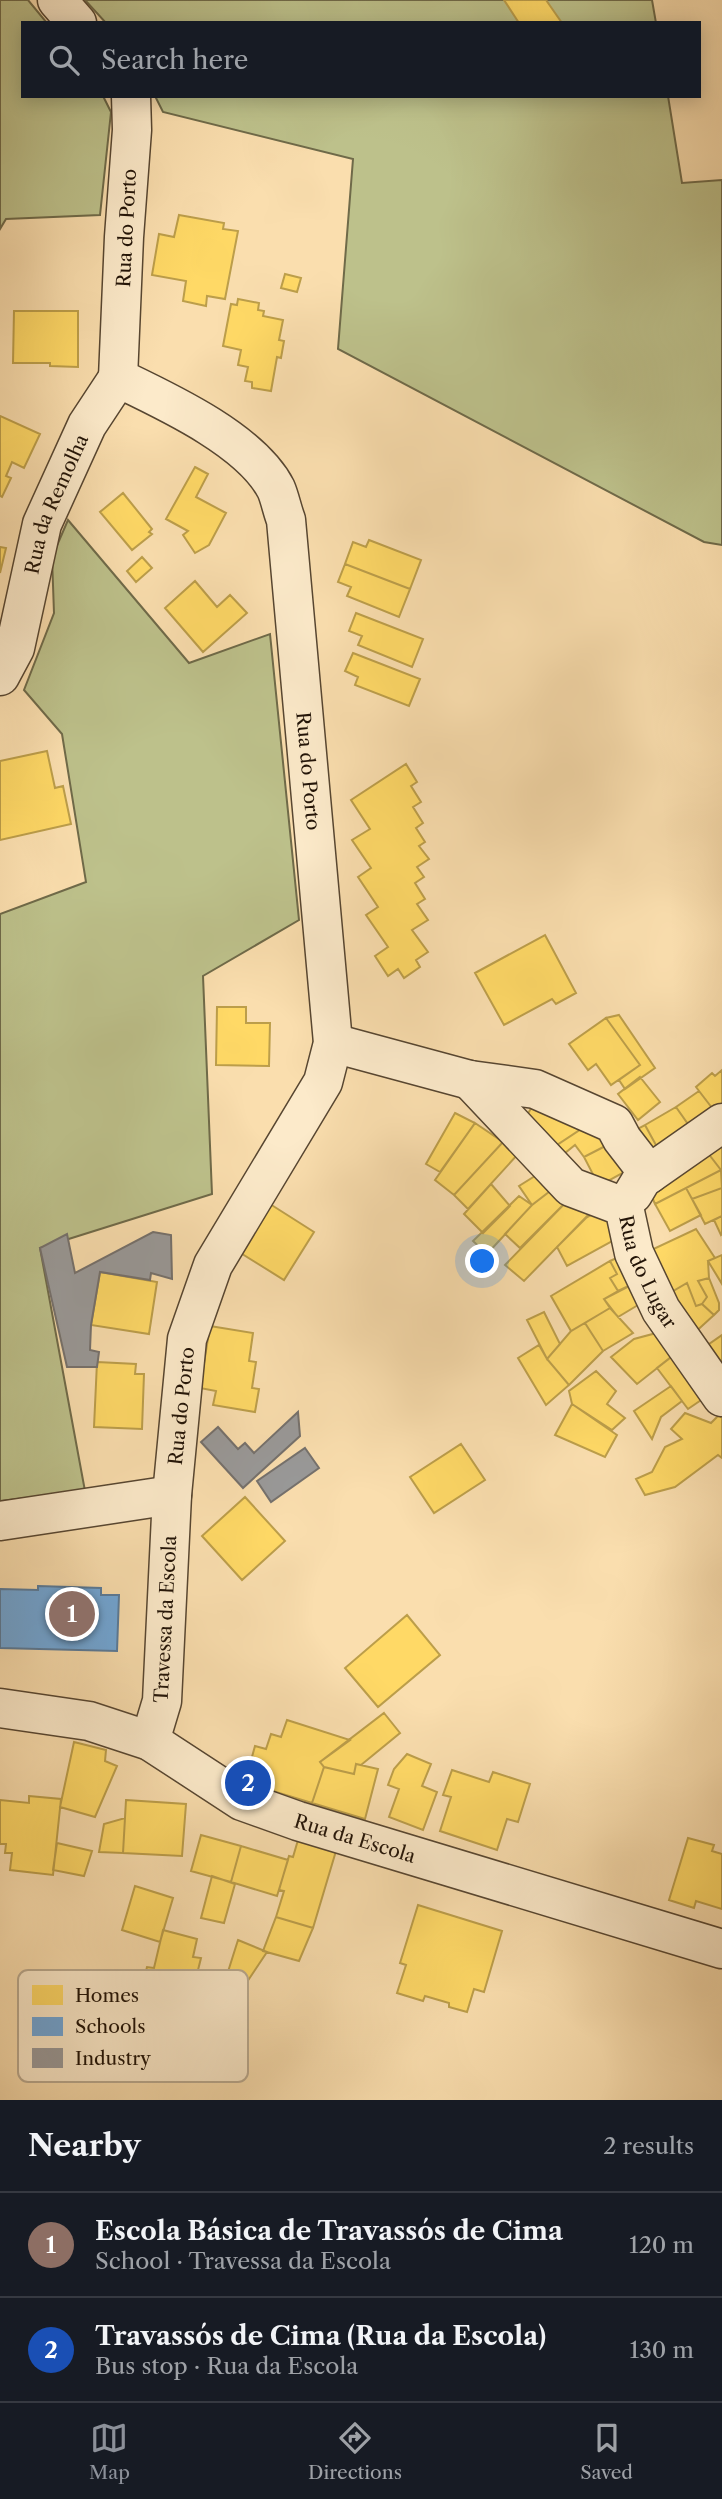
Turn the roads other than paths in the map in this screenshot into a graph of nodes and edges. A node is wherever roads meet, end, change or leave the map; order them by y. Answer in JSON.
{"nodes":[{"id":1,"x":57,"y":0,"type":"edge"},
{"id":2,"x":75,"y":21,"type":"edge"},
{"id":3,"x":131,"y":98,"type":"edge"},
{"id":4,"x":118,"y":378,"type":"junction"},
{"id":5,"x":0,"y":676,"type":"edge"},
{"id":6,"x":333,"y":1043,"type":"junction"},
{"id":7,"x":470,"y":1080,"type":"junction"},
{"id":8,"x":722,"y":1123,"type":"edge"},
{"id":9,"x":649,"y":1174,"type":"junction"},
{"id":10,"x":624,"y":1207,"type":"junction"},
{"id":11,"x":722,"y":1397,"type":"edge"},
{"id":12,"x":172,"y":1496,"type":"junction"},
{"id":13,"x":0,"y":1521,"type":"edge"},
{"id":14,"x":0,"y":1708,"type":"edge"},
{"id":15,"x":150,"y":1741,"type":"junction"},
{"id":16,"x":722,"y":1949,"type":"edge"}],
"edges":[{"from":1,"to":2,"type":"street"},
{"from":3,"to":4,"type":"street","name":"Rua do Porto"},
{"from":4,"to":5,"type":"street","name":"Rua da Remolha"},
{"from":4,"to":6,"type":"street","name":"Rua do Porto"},
{"from":6,"to":7,"type":"street"},
{"from":6,"to":12,"type":"street","name":"Rua do Porto"},
{"from":7,"to":9,"type":"street"},
{"from":7,"to":10,"type":"street","name":"Rua do Lugar"},
{"from":8,"to":9,"type":"street"},
{"from":9,"to":10,"type":"street"},
{"from":10,"to":11,"type":"street","name":"Rua do Lugar"},
{"from":12,"to":13,"type":"street"},
{"from":12,"to":15,"type":"street","name":"Travessa da Escola"},
{"from":14,"to":15,"type":"street","name":"Rua da Escola"},
{"from":15,"to":16,"type":"street","name":"Rua da Escola"}]}
